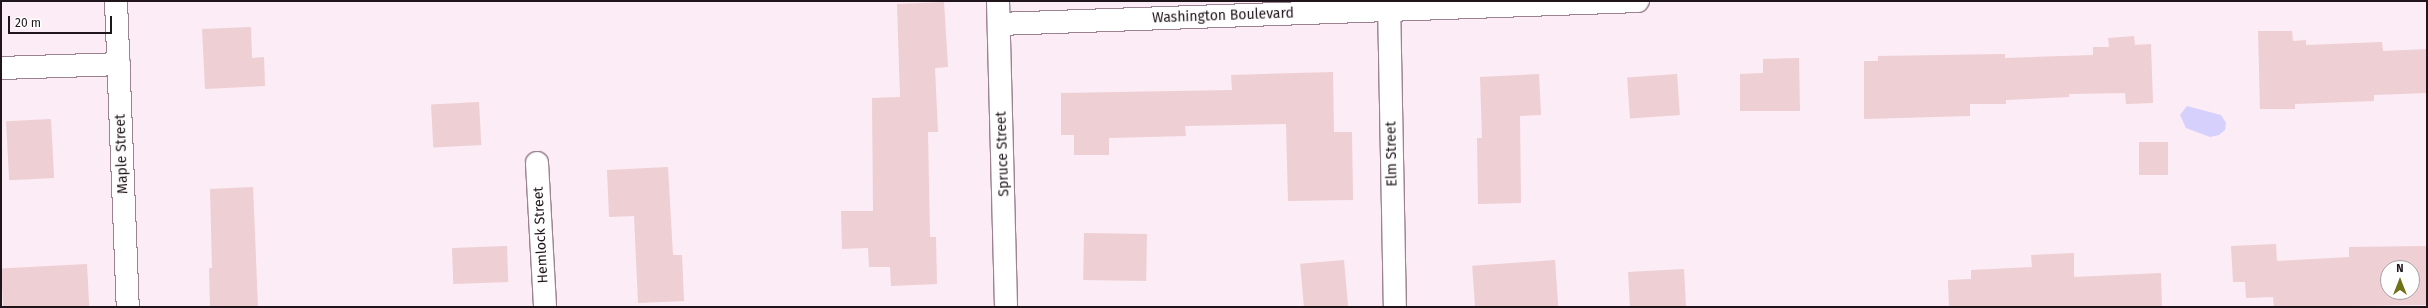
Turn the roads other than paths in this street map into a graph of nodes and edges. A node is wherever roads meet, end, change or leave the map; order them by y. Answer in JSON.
{"nodes":[{"id":1,"x":116,"y":1,"type":"edge"},
{"id":2,"x":998,"y":1,"type":"edge"},
{"id":3,"x":1638,"y":1,"type":"edge"},
{"id":4,"x":1390,"y":5,"type":"edge"},
{"id":5,"x":999,"y":24,"type":"junction"},
{"id":6,"x":119,"y":64,"type":"junction"},
{"id":7,"x":1,"y":68,"type":"edge"},
{"id":8,"x":537,"y":163,"type":"dead end"},
{"id":9,"x":128,"y":307,"type":"edge"},
{"id":10,"x":545,"y":307,"type":"edge"},
{"id":11,"x":1006,"y":307,"type":"edge"},
{"id":12,"x":1395,"y":307,"type":"edge"}],
"edges":[{"from":1,"to":6,"type":"street","name":"Maple Street"},
{"from":2,"to":5,"type":"street","name":"Spruce Street"},
{"from":3,"to":4,"type":"street","name":"Washington Boulevard"},
{"from":4,"to":5,"type":"street","name":"Washington Boulevard"},
{"from":4,"to":12,"type":"street","name":"Elm Street"},
{"from":5,"to":11,"type":"street","name":"Spruce Street"},
{"from":6,"to":7,"type":"street"},
{"from":6,"to":9,"type":"street","name":"Maple Street"},
{"from":8,"to":10,"type":"street","name":"Hemlock Street"}]}
